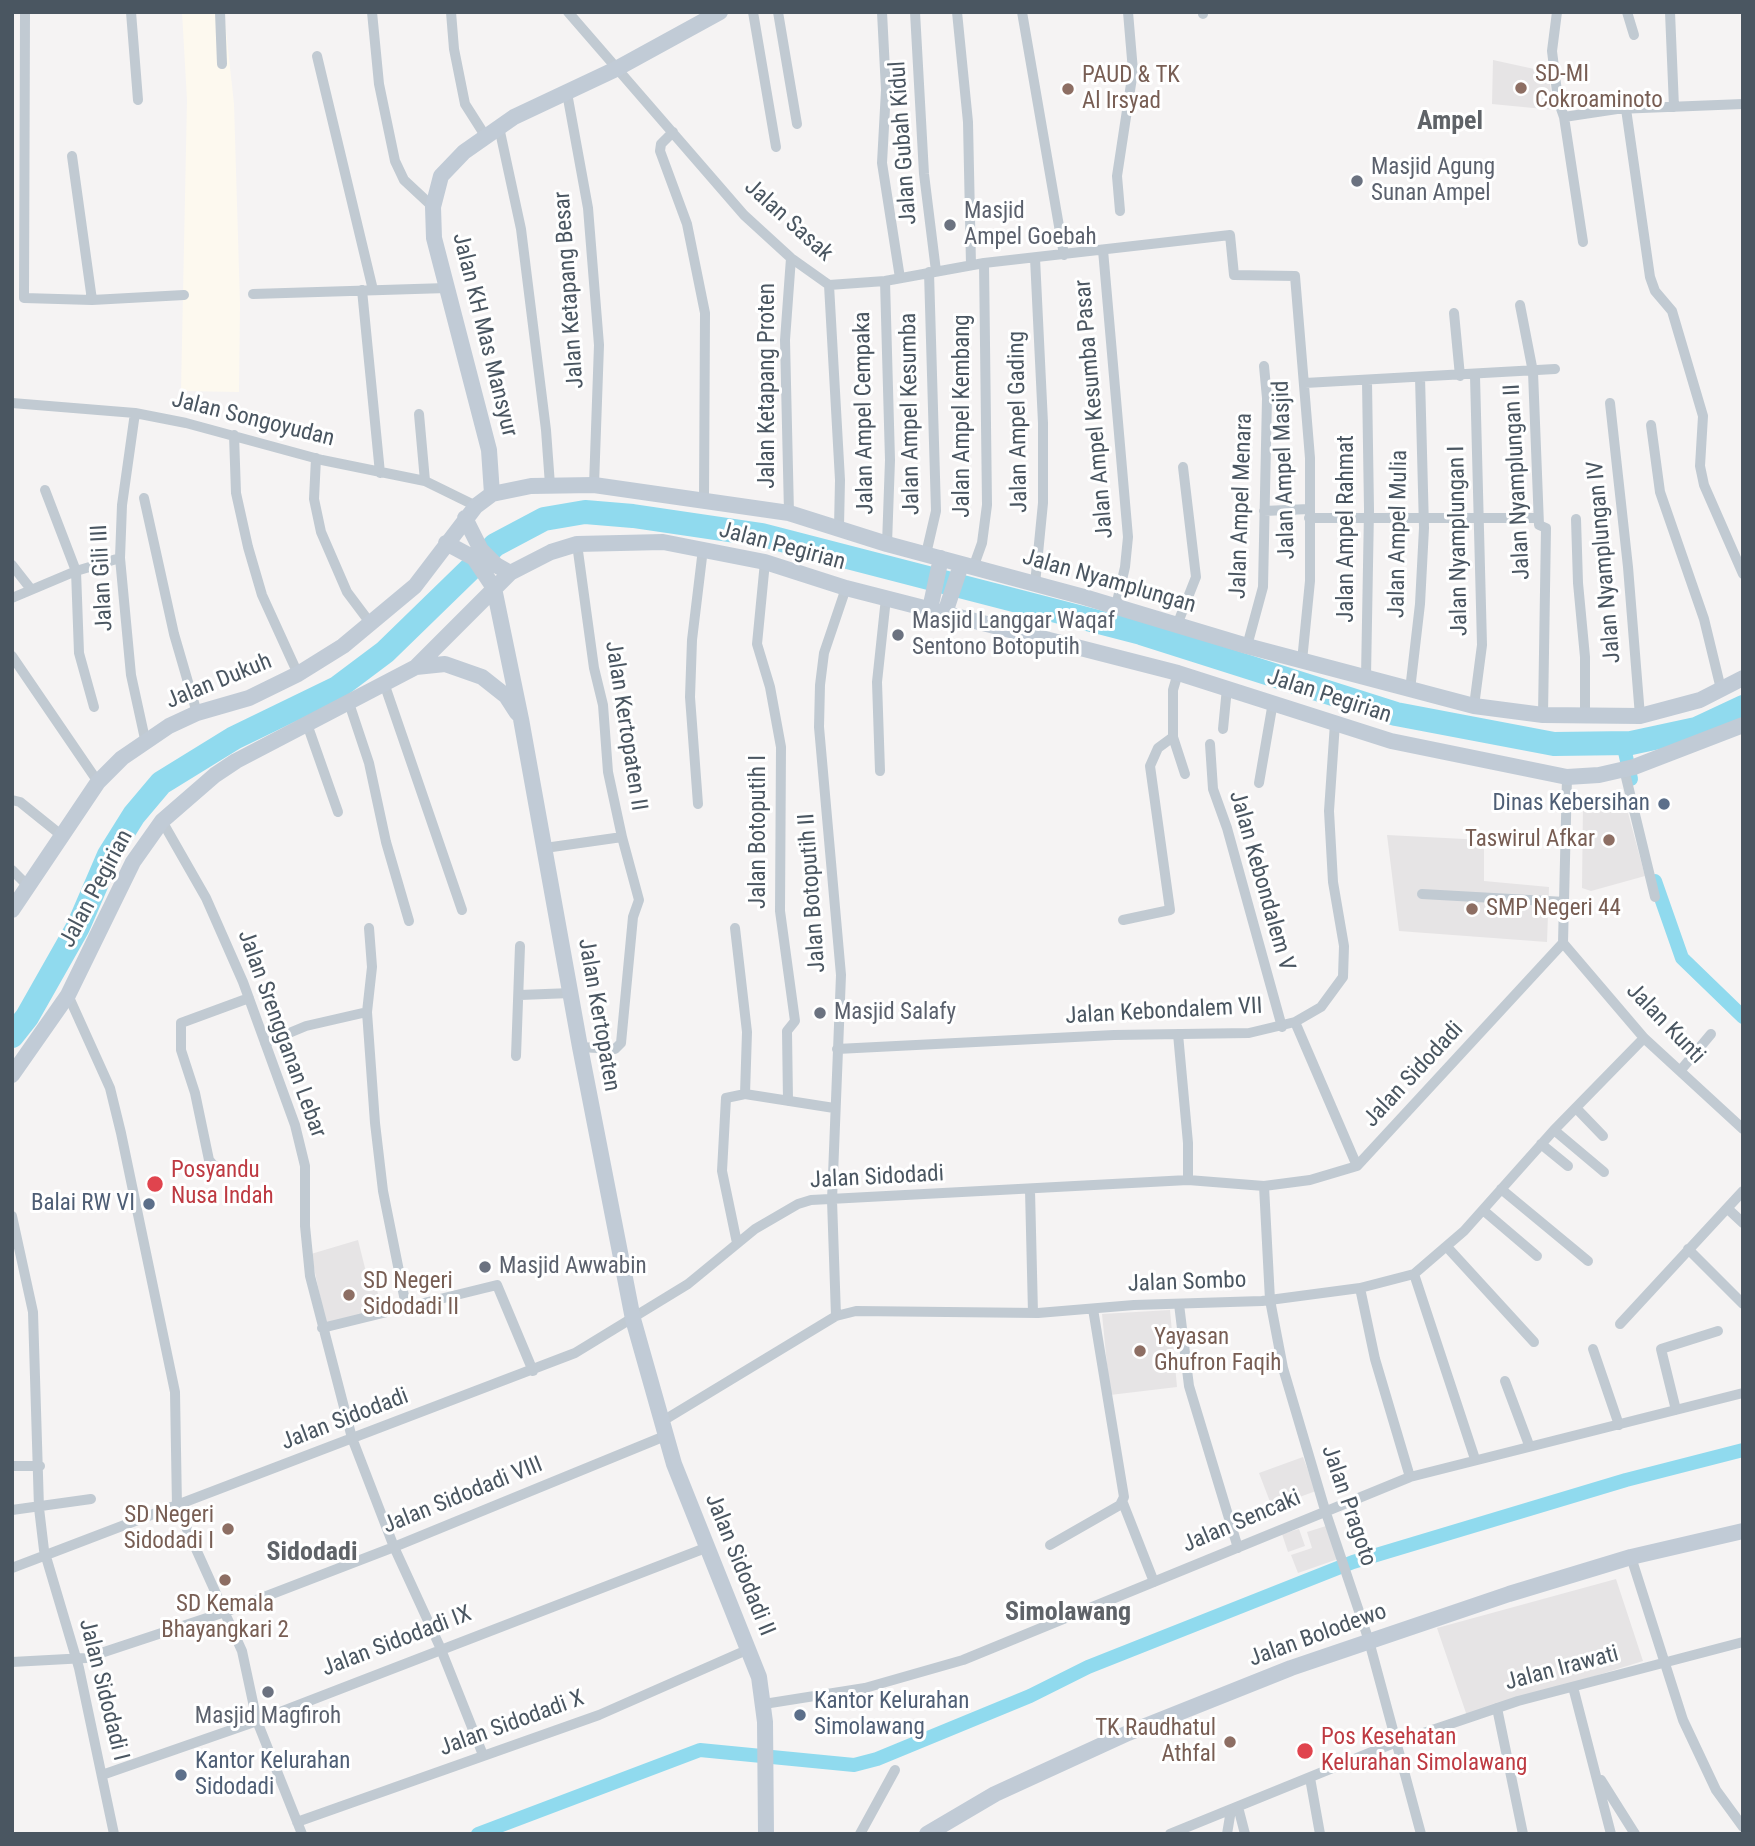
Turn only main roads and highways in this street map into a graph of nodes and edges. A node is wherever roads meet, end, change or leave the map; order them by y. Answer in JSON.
{"nodes":[{"id":1,"x":720,"y":12,"type":"edge"},
{"id":2,"x":702,"y":17,"type":"edge"},
{"id":3,"x":492,"y":495,"type":"junction"},
{"id":4,"x":470,"y":512,"type":"junction"},
{"id":5,"x":446,"y":543,"type":"junction"},
{"id":6,"x":474,"y":550,"type":"junction"},
{"id":7,"x":935,"y":559,"type":"junction"},
{"id":8,"x":964,"y":569,"type":"junction"},
{"id":9,"x":496,"y":575,"type":"junction"},
{"id":10,"x":939,"y":606,"type":"junction"},
{"id":11,"x":416,"y":667,"type":"junction"},
{"id":12,"x":1743,"y":678,"type":"edge"},
{"id":13,"x":522,"y":719,"type":"junction"},
{"id":14,"x":1743,"y":725,"type":"edge"},
{"id":15,"x":12,"y":911,"type":"edge"},
{"id":16,"x":12,"y":1075,"type":"edge"},
{"id":17,"x":633,"y":1319,"type":"joint"},
{"id":18,"x":1743,"y":1531,"type":"edge"},
{"id":19,"x":766,"y":1834,"type":"edge"},
{"id":20,"x":927,"y":1834,"type":"edge"}],
"edges":[{"from":1,"to":2,"type":"main road","name":"Jalan KH Mas Mansyur"},
{"from":2,"to":3,"type":"main road","name":"Jalan KH Mas Mansyur"},
{"from":3,"to":4,"type":"main road","name":"Jalan Nyamplungan"},
{"from":3,"to":7,"type":"main road","name":"Jalan Nyamplungan"},
{"from":4,"to":5,"type":"main road","name":"Jalan Dukuh"},
{"from":4,"to":6,"type":"main road"},
{"from":5,"to":6,"type":"main road"},
{"from":5,"to":15,"type":"main road","name":"Jalan Dukuh"},
{"from":6,"to":9,"type":"main road"},
{"from":7,"to":8,"type":"main road","name":"Jalan Nyamplungan"},
{"from":7,"to":10,"type":"main road"},
{"from":8,"to":10,"type":"main road"},
{"from":8,"to":12,"type":"main road","name":"Jalan Nyamplungan"},
{"from":9,"to":10,"type":"main road","name":"Jalan Pegirian"},
{"from":9,"to":11,"type":"main road","name":"Jalan Pegirian"},
{"from":9,"to":13,"type":"main road","name":"Jalan Kertopaten"},
{"from":10,"to":14,"type":"main road","name":"Jalan Pegirian"},
{"from":11,"to":13,"type":"main road","name":"Jalan Kertopaten"},
{"from":11,"to":16,"type":"main road","name":"Jalan Pegirian"},
{"from":13,"to":17,"type":"main road","name":"Jalan Kertopaten"},
{"from":17,"to":19,"type":"main road","name":"Jalan Sidodadi II"},
{"from":18,"to":20,"type":"main road","name":"Jalan Bolodewo"}]}
